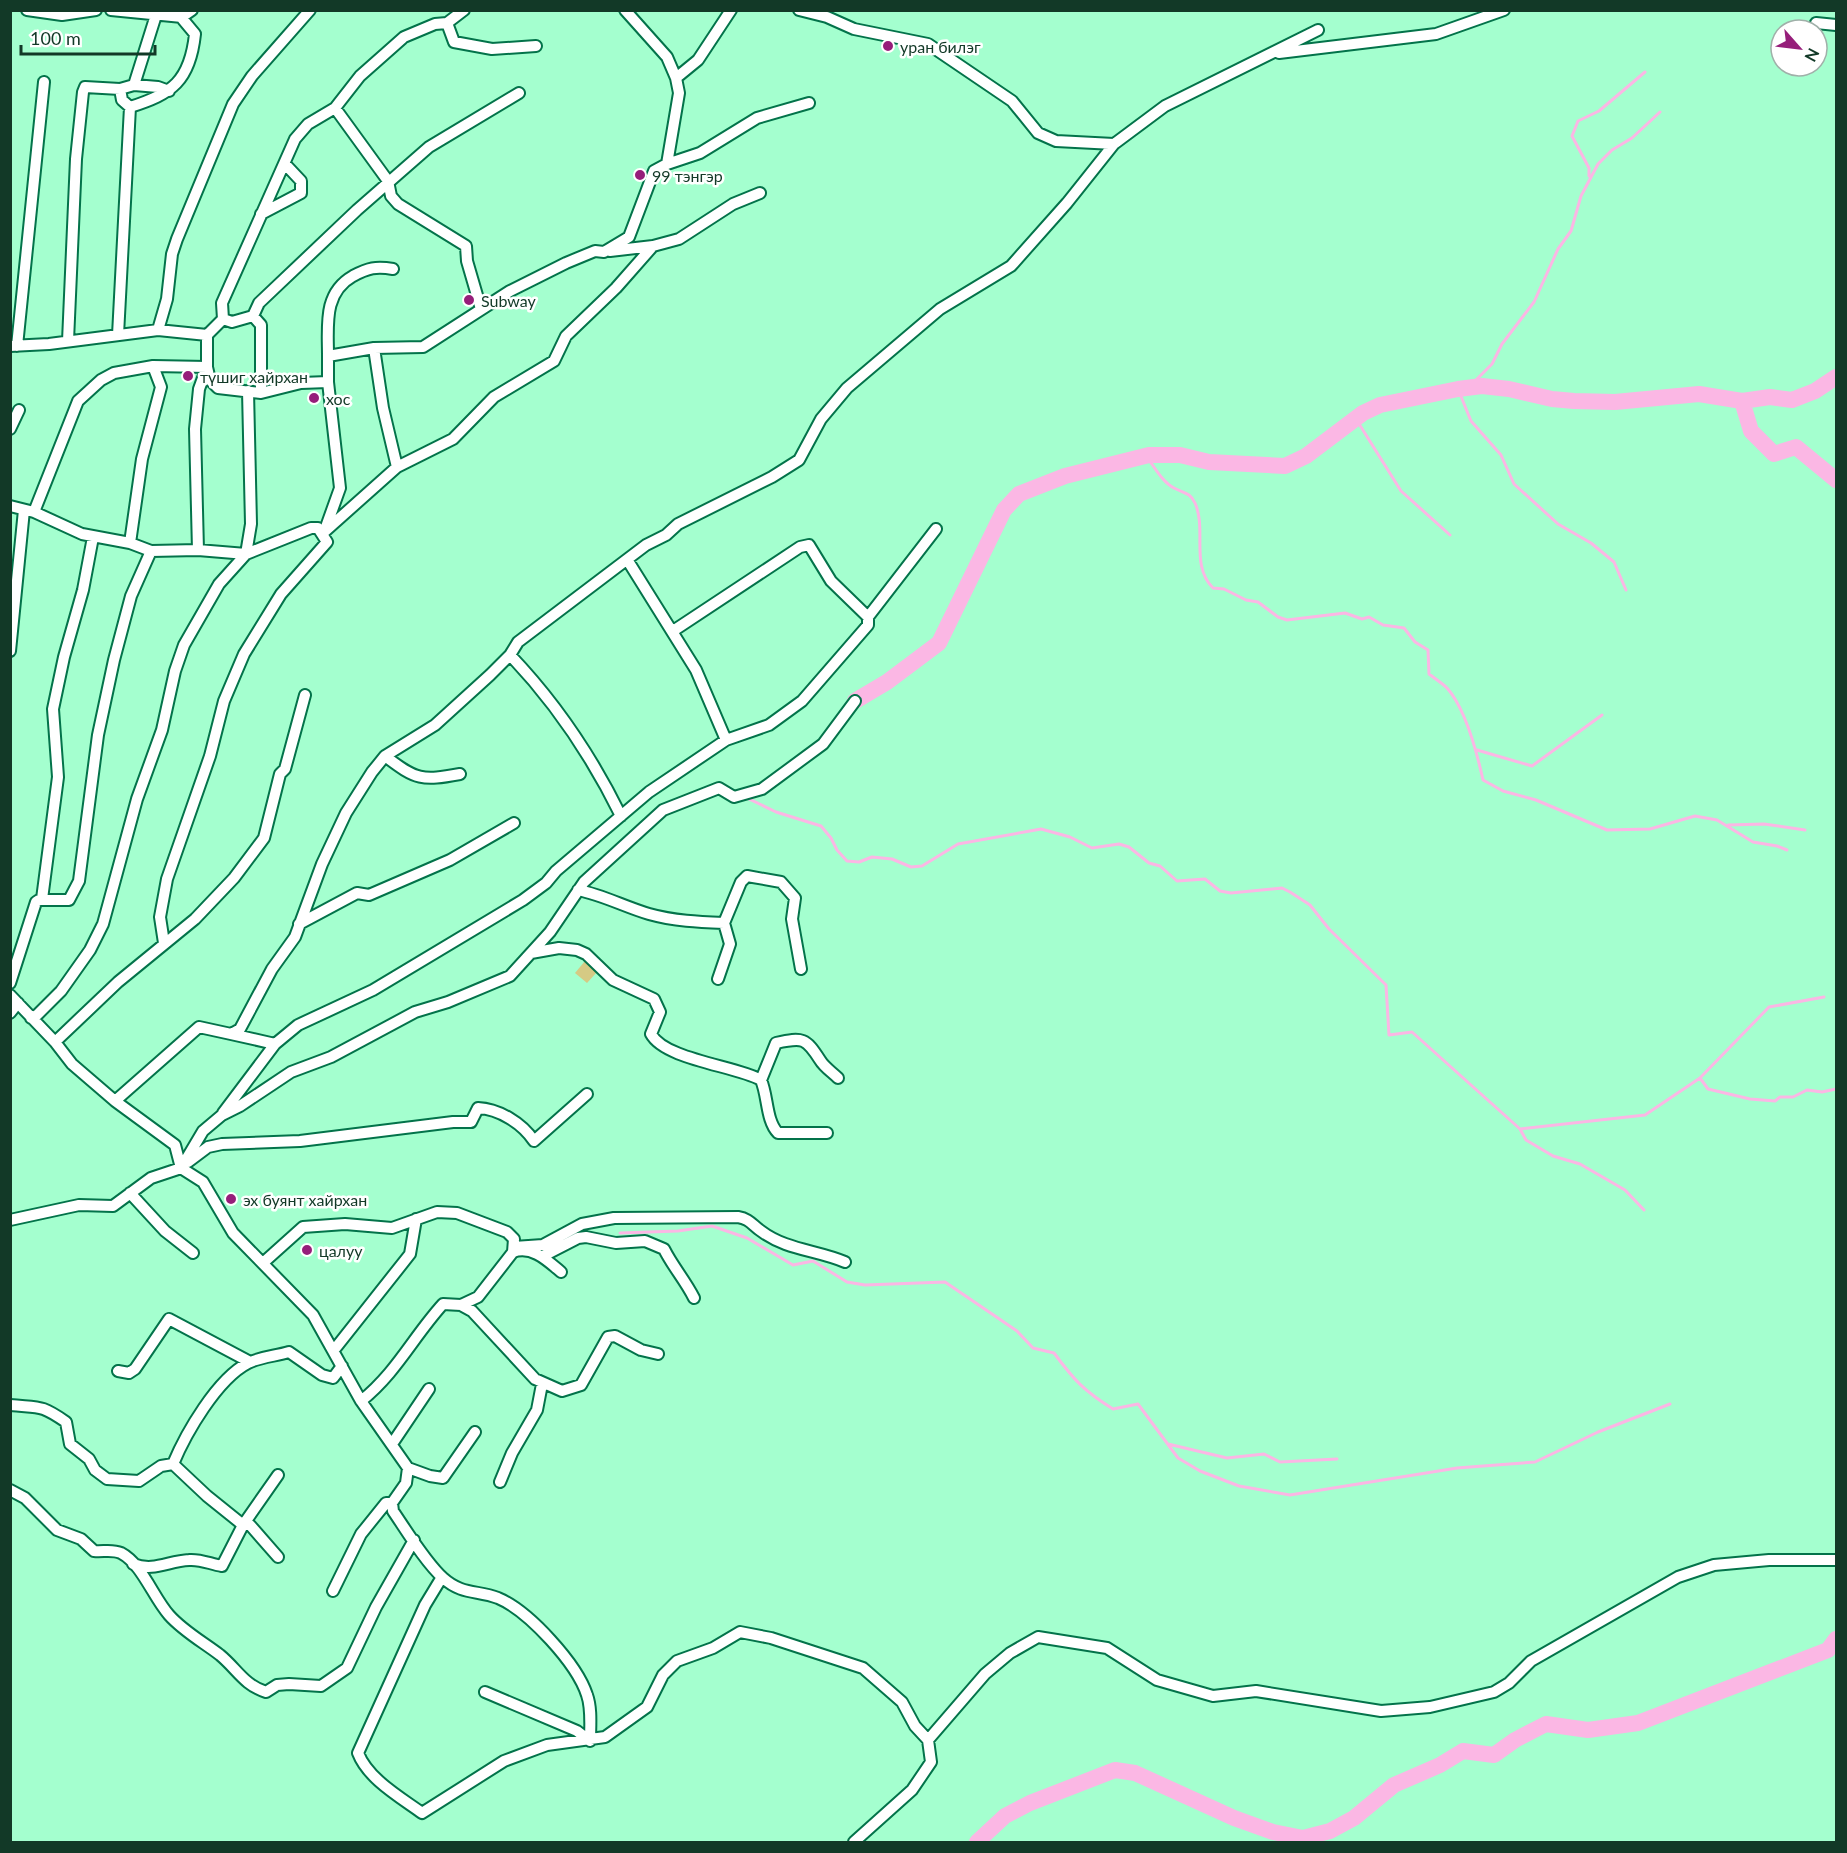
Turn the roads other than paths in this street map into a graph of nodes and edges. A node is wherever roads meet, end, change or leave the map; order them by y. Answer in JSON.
{"nodes":[{"id":1,"x":27,"y":10,"type":"edge"},
{"id":2,"x":96,"y":10,"type":"edge"},
{"id":3,"x":111,"y":10,"type":"edge"},
{"id":4,"x":192,"y":10,"type":"edge"},
{"id":5,"x":310,"y":10,"type":"edge"},
{"id":6,"x":464,"y":10,"type":"edge"},
{"id":7,"x":626,"y":10,"type":"edge"},
{"id":8,"x":731,"y":10,"type":"edge"},
{"id":9,"x":799,"y":10,"type":"edge"},
{"id":10,"x":1504,"y":10,"type":"edge"},
{"id":11,"x":59,"y":12,"type":"edge"},
{"id":12,"x":179,"y":14,"type":"edge"},
{"id":13,"x":156,"y":15,"type":"junction"},
{"id":14,"x":447,"y":23,"type":"junction"},
{"id":15,"x":1318,"y":30,"type":"dead end"},
{"id":16,"x":536,"y":46,"type":"dead end"},
{"id":17,"x":1270,"y":54,"type":"junction"},
{"id":18,"x":676,"y":78,"type":"junction"},
{"id":19,"x":44,"y":82,"type":"dead end"},
{"id":20,"x":134,"y":85,"type":"junction"},
{"id":21,"x":120,"y":89,"type":"junction"},
{"id":22,"x":169,"y":91,"type":"junction"},
{"id":23,"x":519,"y":93,"type":"dead end"},
{"id":24,"x":809,"y":103,"type":"dead end"},
{"id":25,"x":129,"y":107,"type":"junction"},
{"id":26,"x":335,"y":108,"type":"junction"},
{"id":27,"x":1114,"y":144,"type":"junction"},
{"id":28,"x":285,"y":164,"type":"junction"},
{"id":29,"x":667,"y":164,"type":"junction"},
{"id":30,"x":389,"y":184,"type":"junction"},
{"id":31,"x":760,"y":193,"type":"dead end"},
{"id":32,"x":261,"y":214,"type":"junction"},
{"id":33,"x":653,"y":246,"type":"junction"},
{"id":34,"x":604,"y":252,"type":"junction"},
{"id":35,"x":393,"y":269,"type":"dead end"},
{"id":36,"x":481,"y":309,"type":"junction"},
{"id":37,"x":253,"y":316,"type":"junction"},
{"id":38,"x":223,"y":319,"type":"junction"},
{"id":39,"x":158,"y":330,"type":"junction"},
{"id":40,"x":118,"y":334,"type":"junction"},
{"id":41,"x":207,"y":335,"type":"junction"},
{"id":42,"x":68,"y":340,"type":"junction"},
{"id":43,"x":14,"y":346,"type":"edge"},
{"id":44,"x":374,"y":348,"type":"junction"},
{"id":45,"x":328,"y":356,"type":"junction"},
{"id":46,"x":153,"y":366,"type":"junction"},
{"id":47,"x":207,"y":367,"type":"junction"},
{"id":48,"x":328,"y":382,"type":"junction"},
{"id":49,"x":248,"y":391,"type":"junction"},
{"id":50,"x":261,"y":393,"type":"junction"},
{"id":51,"x":19,"y":410,"type":"dead end"},
{"id":52,"x":10,"y":429,"type":"edge"},
{"id":53,"x":397,"y":467,"type":"junction"},
{"id":54,"x":10,"y":506,"type":"edge"},
{"id":55,"x":29,"y":511,"type":"junction"},
{"id":56,"x":936,"y":530,"type":"dead end"},
{"id":57,"x":323,"y":533,"type":"junction"},
{"id":58,"x":93,"y":537,"type":"junction"},
{"id":59,"x":130,"y":543,"type":"junction"},
{"id":60,"x":151,"y":550,"type":"junction"},
{"id":61,"x":198,"y":550,"type":"junction"},
{"id":62,"x":246,"y":554,"type":"junction"},
{"id":63,"x":628,"y":561,"type":"junction"},
{"id":64,"x":868,"y":617,"type":"junction"},
{"id":65,"x":673,"y":631,"type":"junction"},
{"id":66,"x":10,"y":651,"type":"edge"},
{"id":67,"x":510,"y":655,"type":"junction"},
{"id":68,"x":305,"y":695,"type":"dead end"},
{"id":69,"x":855,"y":701,"type":"dead end"},
{"id":70,"x":726,"y":740,"type":"junction"},
{"id":71,"x":386,"y":756,"type":"junction"},
{"id":72,"x":460,"y":774,"type":"dead end"},
{"id":73,"x":621,"y":816,"type":"junction"},
{"id":74,"x":514,"y":823,"type":"dead end"},
{"id":75,"x":578,"y":890,"type":"junction"},
{"id":76,"x":42,"y":899,"type":"junction"},
{"id":77,"x":724,"y":923,"type":"junction"},
{"id":78,"x":299,"y":924,"type":"junction"},
{"id":79,"x":164,"y":943,"type":"junction"},
{"id":80,"x":531,"y":953,"type":"junction"},
{"id":81,"x":801,"y":969,"type":"dead end"},
{"id":82,"x":718,"y":979,"type":"dead end"},
{"id":83,"x":10,"y":983,"type":"edge"},
{"id":84,"x":14,"y":999,"type":"edge"},
{"id":85,"x":10,"y":1013,"type":"edge"},
{"id":86,"x":31,"y":1018,"type":"junction"},
{"id":87,"x":231,"y":1034,"type":"junction"},
{"id":88,"x":55,"y":1042,"type":"junction"},
{"id":89,"x":275,"y":1044,"type":"junction"},
{"id":90,"x":838,"y":1078,"type":"dead end"},
{"id":91,"x":761,"y":1080,"type":"junction"},
{"id":92,"x":588,"y":1094,"type":"dead end"},
{"id":93,"x":115,"y":1101,"type":"junction"},
{"id":94,"x":222,"y":1114,"type":"junction"},
{"id":95,"x":827,"y":1133,"type":"dead end"},
{"id":96,"x":181,"y":1168,"type":"junction"},
{"id":97,"x":130,"y":1193,"type":"junction"},
{"id":98,"x":416,"y":1219,"type":"junction"},
{"id":99,"x":10,"y":1220,"type":"edge"},
{"id":100,"x":513,"y":1250,"type":"junction"},
{"id":101,"x":193,"y":1253,"type":"dead end"},
{"id":102,"x":543,"y":1256,"type":"junction"},
{"id":103,"x":264,"y":1262,"type":"junction"},
{"id":104,"x":845,"y":1262,"type":"dead end"},
{"id":105,"x":561,"y":1272,"type":"dead end"},
{"id":106,"x":694,"y":1298,"type":"dead end"},
{"id":107,"x":461,"y":1305,"type":"junction"},
{"id":108,"x":334,"y":1350,"type":"junction"},
{"id":109,"x":658,"y":1354,"type":"dead end"},
{"id":110,"x":250,"y":1362,"type":"junction"},
{"id":111,"x":342,"y":1366,"type":"junction"},
{"id":112,"x":118,"y":1371,"type":"dead end"},
{"id":113,"x":542,"y":1384,"type":"junction"},
{"id":114,"x":429,"y":1389,"type":"dead end"},
{"id":115,"x":361,"y":1401,"type":"junction"},
{"id":116,"x":10,"y":1405,"type":"edge"},
{"id":117,"x":475,"y":1432,"type":"dead end"},
{"id":118,"x":392,"y":1444,"type":"junction"},
{"id":119,"x":173,"y":1464,"type":"junction"},
{"id":120,"x":408,"y":1468,"type":"junction"},
{"id":121,"x":278,"y":1475,"type":"dead end"},
{"id":122,"x":500,"y":1482,"type":"dead end"},
{"id":123,"x":10,"y":1490,"type":"edge"},
{"id":124,"x":392,"y":1503,"type":"junction"},
{"id":125,"x":243,"y":1525,"type":"junction"},
{"id":126,"x":414,"y":1540,"type":"junction"},
{"id":127,"x":278,"y":1557,"type":"dead end"},
{"id":128,"x":1836,"y":1560,"type":"edge"},
{"id":129,"x":130,"y":1562,"type":"junction"},
{"id":130,"x":442,"y":1577,"type":"junction"},
{"id":131,"x":333,"y":1591,"type":"dead end"},
{"id":132,"x":485,"y":1692,"type":"dead end"},
{"id":133,"x":928,"y":1740,"type":"junction"},
{"id":134,"x":590,"y":1741,"type":"junction"},
{"id":135,"x":854,"y":1842,"type":"edge"}],
"edges":[{"from":1,"to":11,"type":"street"},
{"from":2,"to":11,"type":"street"},
{"from":3,"to":13,"type":"street"},
{"from":4,"to":12,"type":"street"},
{"from":5,"to":39,"type":"street"},
{"from":6,"to":14,"type":"street"},
{"from":7,"to":18,"type":"street"},
{"from":8,"to":18,"type":"street"},
{"from":9,"to":27,"type":"street"},
{"from":10,"to":17,"type":"street"},
{"from":12,"to":13,"type":"street"},
{"from":12,"to":22,"type":"street"},
{"from":13,"to":20,"type":"street"},
{"from":14,"to":16,"type":"street"},
{"from":14,"to":26,"type":"street"},
{"from":15,"to":17,"type":"street"},
{"from":17,"to":27,"type":"street"},
{"from":18,"to":29,"type":"street"},
{"from":19,"to":43,"type":"street"},
{"from":20,"to":21,"type":"street"},
{"from":20,"to":22,"type":"street"},
{"from":21,"to":25,"type":"street"},
{"from":21,"to":42,"type":"street"},
{"from":22,"to":25,"type":"street"},
{"from":23,"to":30,"type":"street"},
{"from":24,"to":29,"type":"street"},
{"from":25,"to":40,"type":"street"},
{"from":26,"to":28,"type":"street"},
{"from":26,"to":30,"type":"street"},
{"from":27,"to":63,"type":"street"},
{"from":28,"to":32,"type":"street"},
{"from":28,"to":32,"type":"street"},
{"from":29,"to":34,"type":"street"},
{"from":30,"to":36,"type":"street"},
{"from":30,"to":37,"type":"street"},
{"from":31,"to":33,"type":"street"},
{"from":32,"to":38,"type":"street"},
{"from":33,"to":34,"type":"street"},
{"from":33,"to":53,"type":"street"},
{"from":34,"to":36,"type":"street"},
{"from":35,"to":45,"type":"street"},
{"from":36,"to":44,"type":"street"},
{"from":37,"to":38,"type":"street"},
{"from":37,"to":50,"type":"street"},
{"from":38,"to":41,"type":"street"},
{"from":39,"to":40,"type":"street"},
{"from":39,"to":41,"type":"street"},
{"from":40,"to":42,"type":"street"},
{"from":41,"to":47,"type":"street"},
{"from":42,"to":43,"type":"street"},
{"from":44,"to":45,"type":"street"},
{"from":44,"to":53,"type":"street"},
{"from":45,"to":48,"type":"street"},
{"from":46,"to":47,"type":"street"},
{"from":46,"to":55,"type":"street"},
{"from":46,"to":59,"type":"street"},
{"from":47,"to":49,"type":"street"},
{"from":47,"to":61,"type":"street"},
{"from":48,"to":50,"type":"street"},
{"from":48,"to":57,"type":"street"},
{"from":49,"to":50,"type":"street"},
{"from":49,"to":62,"type":"street"},
{"from":51,"to":52,"type":"street"},
{"from":53,"to":57,"type":"street"},
{"from":54,"to":55,"type":"street"},
{"from":55,"to":58,"type":"street"},
{"from":55,"to":66,"type":"street"},
{"from":56,"to":64,"type":"street"},
{"from":57,"to":62,"type":"street"},
{"from":57,"to":79,"type":"street"},
{"from":58,"to":59,"type":"street"},
{"from":58,"to":76,"type":"street"},
{"from":59,"to":60,"type":"street"},
{"from":60,"to":61,"type":"street"},
{"from":60,"to":76,"type":"street"},
{"from":61,"to":62,"type":"street"},
{"from":62,"to":86,"type":"street"},
{"from":63,"to":65,"type":"street"},
{"from":63,"to":67,"type":"street"},
{"from":64,"to":65,"type":"street"},
{"from":64,"to":70,"type":"street"},
{"from":65,"to":70,"type":"street"},
{"from":67,"to":71,"type":"street"},
{"from":67,"to":73,"type":"street"},
{"from":68,"to":79,"type":"street"},
{"from":69,"to":75,"type":"street"},
{"from":70,"to":73,"type":"street"},
{"from":71,"to":72,"type":"street"},
{"from":71,"to":78,"type":"street"},
{"from":73,"to":89,"type":"street"},
{"from":74,"to":78,"type":"street"},
{"from":75,"to":77,"type":"street"},
{"from":75,"to":80,"type":"street"},
{"from":76,"to":83,"type":"street"},
{"from":77,"to":81,"type":"street"},
{"from":77,"to":82,"type":"street"},
{"from":78,"to":87,"type":"street"},
{"from":79,"to":88,"type":"street"},
{"from":80,"to":91,"type":"street"},
{"from":80,"to":94,"type":"street"},
{"from":84,"to":85,"type":"street"},
{"from":84,"to":86,"type":"street"},
{"from":86,"to":88,"type":"street"},
{"from":87,"to":89,"type":"street"},
{"from":87,"to":93,"type":"street"},
{"from":88,"to":93,"type":"street"},
{"from":89,"to":94,"type":"street"},
{"from":90,"to":91,"type":"street"},
{"from":91,"to":95,"type":"street"},
{"from":92,"to":96,"type":"street"},
{"from":93,"to":96,"type":"street"},
{"from":94,"to":96,"type":"street"},
{"from":96,"to":97,"type":"street"},
{"from":96,"to":103,"type":"street"},
{"from":97,"to":99,"type":"street"},
{"from":97,"to":101,"type":"street"},
{"from":98,"to":100,"type":"street"},
{"from":98,"to":103,"type":"street"},
{"from":98,"to":108,"type":"street"},
{"from":100,"to":102,"type":"street"},
{"from":100,"to":104,"type":"street"},
{"from":100,"to":107,"type":"street"},
{"from":102,"to":105,"type":"street"},
{"from":102,"to":106,"type":"street"},
{"from":103,"to":108,"type":"street"},
{"from":107,"to":113,"type":"street"},
{"from":107,"to":115,"type":"street"},
{"from":108,"to":111,"type":"street"},
{"from":109,"to":113,"type":"street"},
{"from":110,"to":111,"type":"street"},
{"from":110,"to":112,"type":"street"},
{"from":110,"to":119,"type":"street"},
{"from":111,"to":115,"type":"street"},
{"from":113,"to":122,"type":"street"},
{"from":114,"to":118,"type":"street"},
{"from":115,"to":118,"type":"street"},
{"from":116,"to":119,"type":"street"},
{"from":117,"to":120,"type":"street"},
{"from":118,"to":120,"type":"street"},
{"from":119,"to":125,"type":"street"},
{"from":120,"to":124,"type":"street"},
{"from":121,"to":125,"type":"street"},
{"from":123,"to":129,"type":"street"},
{"from":124,"to":126,"type":"street"},
{"from":124,"to":131,"type":"street"},
{"from":125,"to":127,"type":"street"},
{"from":125,"to":129,"type":"street"},
{"from":126,"to":129,"type":"street"},
{"from":126,"to":130,"type":"street"},
{"from":128,"to":133,"type":"street"},
{"from":130,"to":134,"type":"street"},
{"from":130,"to":134,"type":"street"},
{"from":132,"to":134,"type":"street"},
{"from":133,"to":134,"type":"street"},
{"from":133,"to":135,"type":"street"}]}
